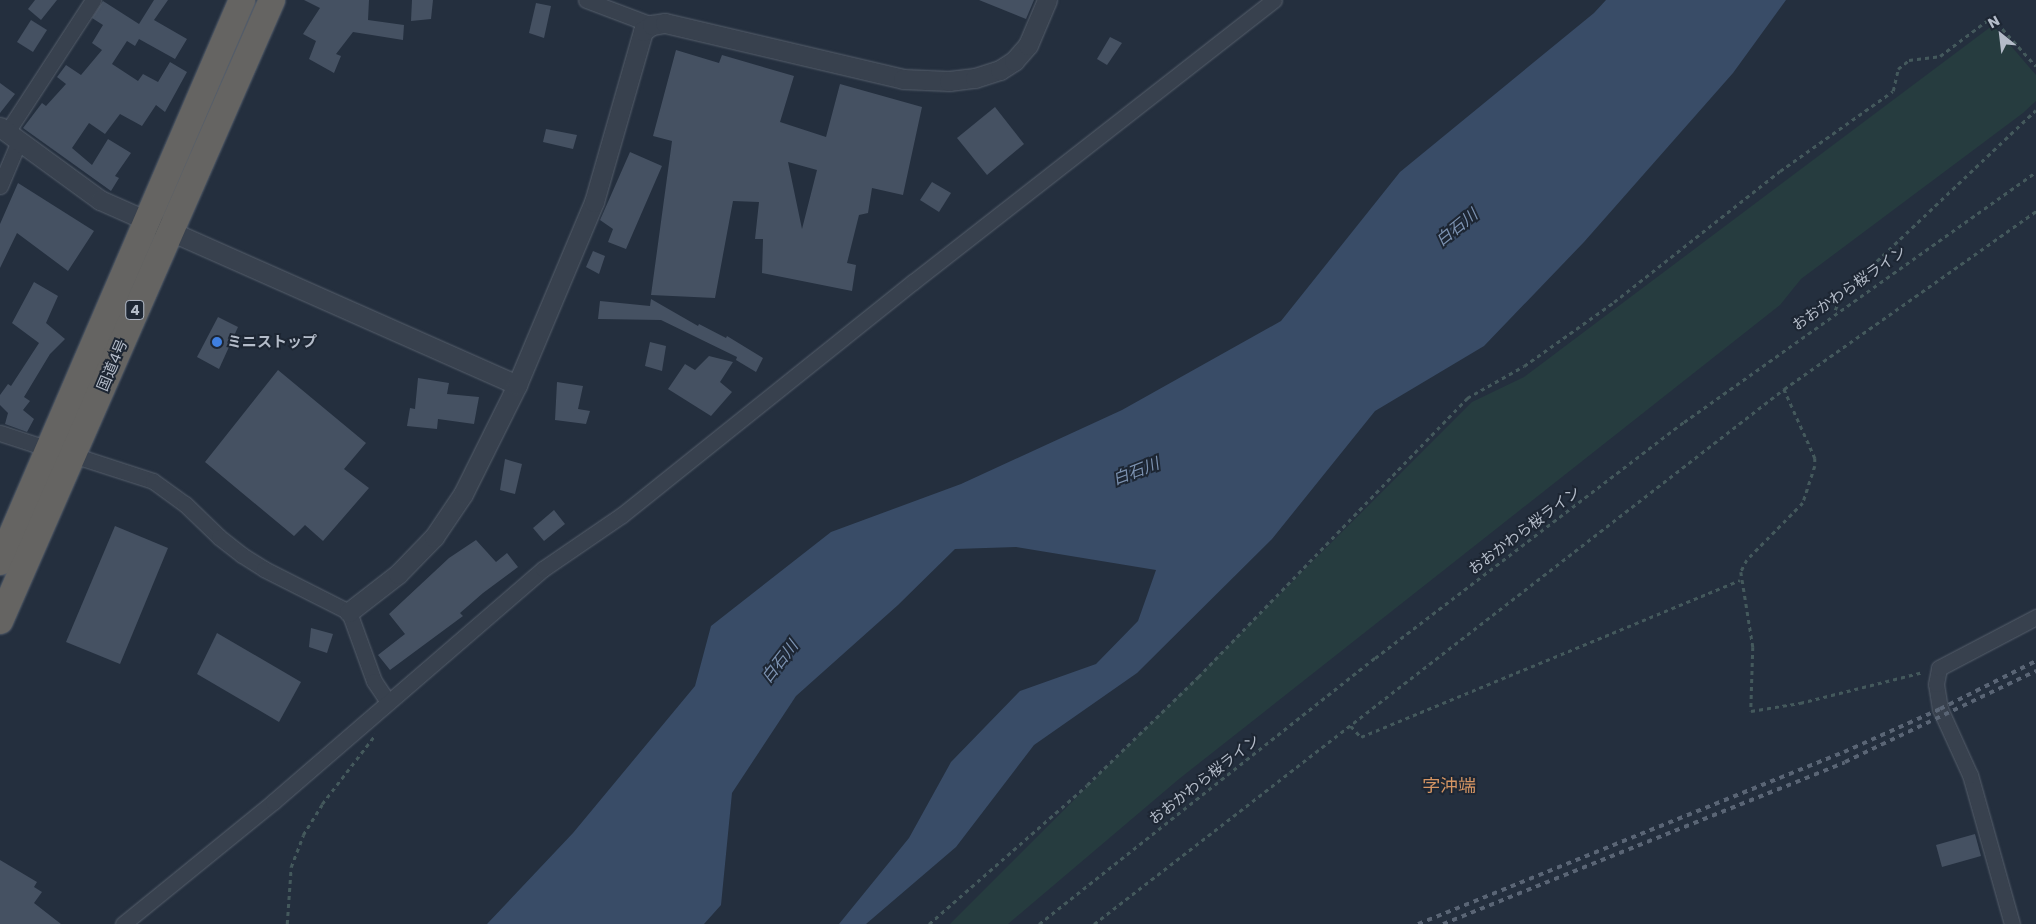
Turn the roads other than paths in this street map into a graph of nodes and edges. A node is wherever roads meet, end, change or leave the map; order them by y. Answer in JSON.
{"nodes":[{"id":1,"x":94,"y":0,"type":"edge"},
{"id":2,"x":242,"y":0,"type":"edge"},
{"id":3,"x":272,"y":0,"type":"edge"},
{"id":4,"x":586,"y":0,"type":"edge"},
{"id":5,"x":1047,"y":0,"type":"edge"},
{"id":6,"x":1274,"y":0,"type":"edge"},
{"id":7,"x":652,"y":25,"type":"junction"},
{"id":8,"x":9,"y":134,"type":"edge"},
{"id":9,"x":0,"y":186,"type":"edge"},
{"id":10,"x":147,"y":222,"type":"junction"},
{"id":11,"x":171,"y":230,"type":"junction"},
{"id":12,"x":517,"y":385,"type":"junction"},
{"id":13,"x":0,"y":433,"type":"edge"},
{"id":14,"x":61,"y":452,"type":"junction"},
{"id":15,"x":0,"y":562,"type":"edge"},
{"id":16,"x":349,"y":612,"type":"junction"},
{"id":17,"x":2036,"y":617,"type":"edge"},
{"id":18,"x":0,"y":621,"type":"edge"},
{"id":19,"x":388,"y":702,"type":"junction"},
{"id":20,"x":123,"y":924,"type":"edge"},
{"id":21,"x":2012,"y":924,"type":"edge"}],
"edges":[{"from":1,"to":8,"type":"street"},
{"from":2,"to":10,"type":"highway","name":"国道4号","number":"4"},
{"from":3,"to":11,"type":"highway","name":"国道4号","number":"4"},
{"from":4,"to":7,"type":"street"},
{"from":5,"to":7,"type":"street"},
{"from":6,"to":19,"type":"street"},
{"from":7,"to":12,"type":"street"},
{"from":8,"to":9,"type":"street"},
{"from":8,"to":10,"type":"street"},
{"from":10,"to":11,"type":"street"},
{"from":10,"to":14,"type":"highway","name":"国道4号","number":"4"},
{"from":11,"to":12,"type":"street"},
{"from":11,"to":14,"type":"highway","name":"国道4号","number":"4"},
{"from":12,"to":16,"type":"street"},
{"from":13,"to":14,"type":"street"},
{"from":14,"to":15,"type":"highway","name":"国道4号","number":"4"},
{"from":14,"to":16,"type":"street"},
{"from":14,"to":18,"type":"highway","name":"国道4号","number":"4"},
{"from":16,"to":19,"type":"street"},
{"from":17,"to":21,"type":"street"},
{"from":19,"to":20,"type":"street"}]}
